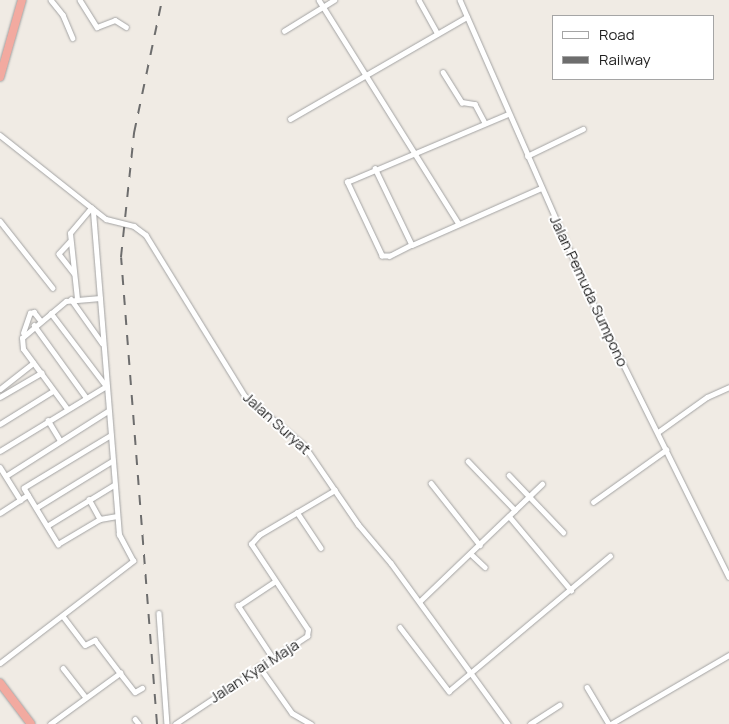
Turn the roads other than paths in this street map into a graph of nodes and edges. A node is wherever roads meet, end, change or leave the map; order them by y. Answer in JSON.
{"nodes":[{"id":1,"x":22,"y":0,"type":"edge"},
{"id":2,"x":50,"y":0,"type":"edge"},
{"id":3,"x":80,"y":0,"type":"edge"},
{"id":4,"x":319,"y":0,"type":"edge"},
{"id":5,"x":334,"y":0,"type":"edge"},
{"id":6,"x":420,"y":0,"type":"edge"},
{"id":7,"x":460,"y":0,"type":"edge"},
{"id":8,"x":323,"y":6,"type":"junction"},
{"id":9,"x":467,"y":17,"type":"junction"},
{"id":10,"x":126,"y":27,"type":"dead end"},
{"id":11,"x":284,"y":32,"type":"dead end"},
{"id":12,"x":437,"y":34,"type":"junction"},
{"id":13,"x":73,"y":38,"type":"dead end"},
{"id":14,"x":443,"y":72,"type":"dead end"},
{"id":15,"x":366,"y":73,"type":"junction"},
{"id":16,"x":0,"y":77,"type":"edge"},
{"id":17,"x":508,"y":114,"type":"junction"},
{"id":18,"x":290,"y":119,"type":"dead end"},
{"id":19,"x":485,"y":123,"type":"junction"},
{"id":20,"x":584,"y":129,"type":"dead end"},
{"id":21,"x":0,"y":135,"type":"edge"},
{"id":22,"x":414,"y":151,"type":"junction"},
{"id":23,"x":527,"y":156,"type":"junction"},
{"id":24,"x":375,"y":168,"type":"junction"},
{"id":25,"x":540,"y":188,"type":"junction"},
{"id":26,"x":92,"y":209,"type":"junction"},
{"id":27,"x":0,"y":221,"type":"edge"},
{"id":28,"x":459,"y":224,"type":"junction"},
{"id":29,"x":70,"y":242,"type":"junction"},
{"id":30,"x":412,"y":245,"type":"junction"},
{"id":31,"x":75,"y":274,"type":"junction"},
{"id":32,"x":53,"y":288,"type":"dead end"},
{"id":33,"x":100,"y":298,"type":"junction"},
{"id":34,"x":71,"y":299,"type":"junction"},
{"id":35,"x":78,"y":299,"type":"junction"},
{"id":36,"x":51,"y":313,"type":"junction"},
{"id":37,"x":40,"y":320,"type":"junction"},
{"id":38,"x":34,"y":326,"type":"junction"},
{"id":39,"x":23,"y":335,"type":"junction"},
{"id":40,"x":103,"y":344,"type":"junction"},
{"id":41,"x":33,"y":363,"type":"junction"},
{"id":42,"x":40,"y":373,"type":"junction"},
{"id":43,"x":105,"y":385,"type":"junction"},
{"id":44,"x":729,"y":387,"type":"edge"},
{"id":45,"x":0,"y":389,"type":"edge"},
{"id":46,"x":53,"y":391,"type":"junction"},
{"id":47,"x":0,"y":397,"type":"edge"},
{"id":48,"x":86,"y":397,"type":"junction"},
{"id":49,"x":66,"y":409,"type":"junction"},
{"id":50,"x":108,"y":411,"type":"junction"},
{"id":51,"x":48,"y":420,"type":"junction"},
{"id":52,"x":0,"y":424,"type":"edge"},
{"id":53,"x":658,"y":432,"type":"junction"},
{"id":54,"x":110,"y":436,"type":"junction"},
{"id":55,"x":60,"y":440,"type":"junction"},
{"id":56,"x":666,"y":450,"type":"junction"},
{"id":57,"x":0,"y":451,"type":"edge"},
{"id":58,"x":112,"y":460,"type":"junction"},
{"id":59,"x":468,"y":462,"type":"dead end"},
{"id":60,"x":0,"y":467,"type":"edge"},
{"id":61,"x":509,"y":475,"type":"dead end"},
{"id":62,"x":6,"y":476,"type":"junction"},
{"id":63,"x":431,"y":483,"type":"dead end"},
{"id":64,"x":542,"y":484,"type":"dead end"},
{"id":65,"x":114,"y":485,"type":"junction"},
{"id":66,"x":24,"y":488,"type":"junction"},
{"id":67,"x":335,"y":490,"type":"junction"},
{"id":68,"x":17,"y":493,"type":"junction"},
{"id":69,"x":28,"y":495,"type":"junction"},
{"id":70,"x":530,"y":496,"type":"junction"},
{"id":71,"x":89,"y":499,"type":"junction"},
{"id":72,"x":21,"y":500,"type":"junction"},
{"id":73,"x":592,"y":502,"type":"dead end"},
{"id":74,"x":36,"y":508,"type":"junction"},
{"id":75,"x":515,"y":510,"type":"junction"},
{"id":76,"x":0,"y":512,"type":"edge"},
{"id":77,"x":297,"y":512,"type":"junction"},
{"id":78,"x":117,"y":516,"type":"junction"},
{"id":79,"x":508,"y":516,"type":"junction"},
{"id":80,"x":100,"y":519,"type":"junction"},
{"id":81,"x":47,"y":526,"type":"junction"},
{"id":82,"x":563,"y":532,"type":"dead end"},
{"id":83,"x":480,"y":545,"type":"junction"},
{"id":84,"x":321,"y":548,"type":"dead end"},
{"id":85,"x":471,"y":554,"type":"junction"},
{"id":86,"x":610,"y":556,"type":"dead end"},
{"id":87,"x":485,"y":567,"type":"dead end"},
{"id":88,"x":729,"y":577,"type":"edge"},
{"id":89,"x":274,"y":582,"type":"junction"},
{"id":90,"x":571,"y":590,"type":"junction"},
{"id":91,"x":420,"y":601,"type":"junction"},
{"id":92,"x":159,"y":613,"type":"dead end"},
{"id":93,"x":63,"y":616,"type":"junction"},
{"id":94,"x":400,"y":627,"type":"dead end"},
{"id":95,"x":729,"y":655,"type":"edge"},
{"id":96,"x":273,"y":659,"type":"junction"},
{"id":97,"x":0,"y":662,"type":"edge"},
{"id":98,"x":259,"y":666,"type":"junction"},
{"id":99,"x":63,"y":668,"type":"dead end"},
{"id":100,"x":120,"y":673,"type":"junction"},
{"id":101,"x":472,"y":673,"type":"junction"},
{"id":102,"x":0,"y":682,"type":"edge"},
{"id":103,"x":588,"y":687,"type":"dead end"},
{"id":104,"x":142,"y":688,"type":"dead end"},
{"id":105,"x":86,"y":697,"type":"junction"},
{"id":106,"x":558,"y":705,"type":"dead end"},
{"id":107,"x":135,"y":719,"type":"dead end"},
{"id":108,"x":302,"y":721,"type":"edge"},
{"id":109,"x":31,"y":724,"type":"edge"},
{"id":110,"x":50,"y":724,"type":"edge"},
{"id":111,"x":139,"y":724,"type":"edge"},
{"id":112,"x":167,"y":724,"type":"edge"},
{"id":113,"x":175,"y":724,"type":"edge"},
{"id":114,"x":311,"y":724,"type":"edge"},
{"id":115,"x":508,"y":724,"type":"edge"},
{"id":116,"x":530,"y":724,"type":"edge"},
{"id":117,"x":611,"y":724,"type":"edge"}],
"edges":[{"from":1,"to":16,"type":"highway"},
{"from":2,"to":13,"type":"street"},
{"from":3,"to":10,"type":"street"},
{"from":4,"to":8,"type":"street"},
{"from":5,"to":8,"type":"street"},
{"from":6,"to":12,"type":"street"},
{"from":7,"to":9,"type":"street","name":"Jalan Pemuda Sumpono"},
{"from":8,"to":11,"type":"street"},
{"from":8,"to":15,"type":"street"},
{"from":9,"to":12,"type":"street"},
{"from":9,"to":17,"type":"street","name":"Jalan Pemuda Sumpono"},
{"from":12,"to":15,"type":"street"},
{"from":14,"to":19,"type":"street"},
{"from":15,"to":18,"type":"street"},
{"from":15,"to":22,"type":"street"},
{"from":17,"to":19,"type":"street"},
{"from":17,"to":23,"type":"street","name":"Jalan Pemuda Sumpono"},
{"from":19,"to":22,"type":"street"},
{"from":20,"to":23,"type":"street"},
{"from":21,"to":26,"type":"street","name":"Jalan Suryat"},
{"from":22,"to":24,"type":"street"},
{"from":22,"to":28,"type":"street"},
{"from":23,"to":25,"type":"street","name":"Jalan Pemuda Sumpono"},
{"from":24,"to":30,"type":"street"},
{"from":24,"to":30,"type":"street"},
{"from":25,"to":28,"type":"street"},
{"from":25,"to":53,"type":"street","name":"Jalan Pemuda Sumpono"},
{"from":26,"to":29,"type":"street"},
{"from":26,"to":33,"type":"street"},
{"from":26,"to":67,"type":"street","name":"Jalan Suryat"},
{"from":27,"to":32,"type":"street"},
{"from":28,"to":30,"type":"street"},
{"from":29,"to":31,"type":"street"},
{"from":29,"to":31,"type":"street"},
{"from":31,"to":35,"type":"street"},
{"from":33,"to":35,"type":"street"},
{"from":33,"to":40,"type":"street"},
{"from":34,"to":35,"type":"street"},
{"from":34,"to":36,"type":"street"},
{"from":34,"to":40,"type":"street"},
{"from":36,"to":37,"type":"street"},
{"from":36,"to":43,"type":"street"},
{"from":37,"to":38,"type":"street"},
{"from":37,"to":39,"type":"street"},
{"from":38,"to":39,"type":"street"},
{"from":38,"to":48,"type":"street"},
{"from":39,"to":41,"type":"street"},
{"from":40,"to":43,"type":"street"},
{"from":41,"to":42,"type":"street"},
{"from":41,"to":45,"type":"street"},
{"from":42,"to":46,"type":"street"},
{"from":42,"to":47,"type":"street"},
{"from":43,"to":48,"type":"street"},
{"from":43,"to":50,"type":"street"},
{"from":44,"to":53,"type":"street"},
{"from":46,"to":49,"type":"street"},
{"from":46,"to":52,"type":"street"},
{"from":48,"to":49,"type":"street"},
{"from":49,"to":51,"type":"street"},
{"from":50,"to":54,"type":"street"},
{"from":50,"to":55,"type":"street"},
{"from":51,"to":55,"type":"street"},
{"from":51,"to":57,"type":"street"},
{"from":53,"to":56,"type":"street","name":"Jalan Pemuda Sumpono"},
{"from":54,"to":58,"type":"street"},
{"from":54,"to":66,"type":"street"},
{"from":55,"to":62,"type":"street"},
{"from":56,"to":73,"type":"street"},
{"from":56,"to":88,"type":"street","name":"Jalan Pemuda Sumpono"},
{"from":58,"to":65,"type":"street"},
{"from":58,"to":74,"type":"street"},
{"from":59,"to":75,"type":"street"},
{"from":60,"to":62,"type":"street"},
{"from":61,"to":70,"type":"street"},
{"from":62,"to":68,"type":"street"},
{"from":63,"to":83,"type":"street"},
{"from":64,"to":70,"type":"street"},
{"from":65,"to":71,"type":"street"},
{"from":65,"to":78,"type":"street"},
{"from":66,"to":68,"type":"street"},
{"from":66,"to":69,"type":"street"},
{"from":67,"to":77,"type":"street","name":"Jalan Kyai Maja"},
{"from":67,"to":91,"type":"street","name":"Jalan Suryat"},
{"from":68,"to":72,"type":"street"},
{"from":69,"to":72,"type":"street"},
{"from":69,"to":74,"type":"street"},
{"from":70,"to":75,"type":"street"},
{"from":70,"to":82,"type":"street"},
{"from":71,"to":80,"type":"street"},
{"from":71,"to":81,"type":"street"},
{"from":72,"to":76,"type":"street"},
{"from":74,"to":81,"type":"street"},
{"from":75,"to":79,"type":"street"},
{"from":77,"to":84,"type":"street"},
{"from":77,"to":89,"type":"street","name":"Jalan Kyai Maja"},
{"from":78,"to":80,"type":"street"},
{"from":78,"to":93,"type":"street"},
{"from":79,"to":83,"type":"street"},
{"from":79,"to":90,"type":"street"},
{"from":80,"to":81,"type":"street"},
{"from":83,"to":85,"type":"street"},
{"from":85,"to":87,"type":"street"},
{"from":85,"to":91,"type":"street"},
{"from":86,"to":90,"type":"street"},
{"from":89,"to":96,"type":"street","name":"Jalan Kyai Maja"},
{"from":89,"to":96,"type":"street"},
{"from":90,"to":101,"type":"street"},
{"from":91,"to":101,"type":"street","name":"Jalan Suryat"},
{"from":92,"to":112,"type":"street"},
{"from":93,"to":97,"type":"street"},
{"from":93,"to":100,"type":"street"},
{"from":94,"to":101,"type":"street"},
{"from":95,"to":117,"type":"street"},
{"from":96,"to":98,"type":"street","name":"Jalan Kyai Maja"},
{"from":98,"to":108,"type":"street"},
{"from":98,"to":113,"type":"street","name":"Jalan Kyai Maja"},
{"from":99,"to":105,"type":"street"},
{"from":100,"to":104,"type":"street"},
{"from":100,"to":105,"type":"street"},
{"from":101,"to":115,"type":"street","name":"Jalan Suryat"},
{"from":102,"to":109,"type":"highway"},
{"from":103,"to":117,"type":"street"},
{"from":105,"to":110,"type":"street"},
{"from":106,"to":116,"type":"street"},
{"from":107,"to":111,"type":"street"},
{"from":108,"to":114,"type":"street"}]}
